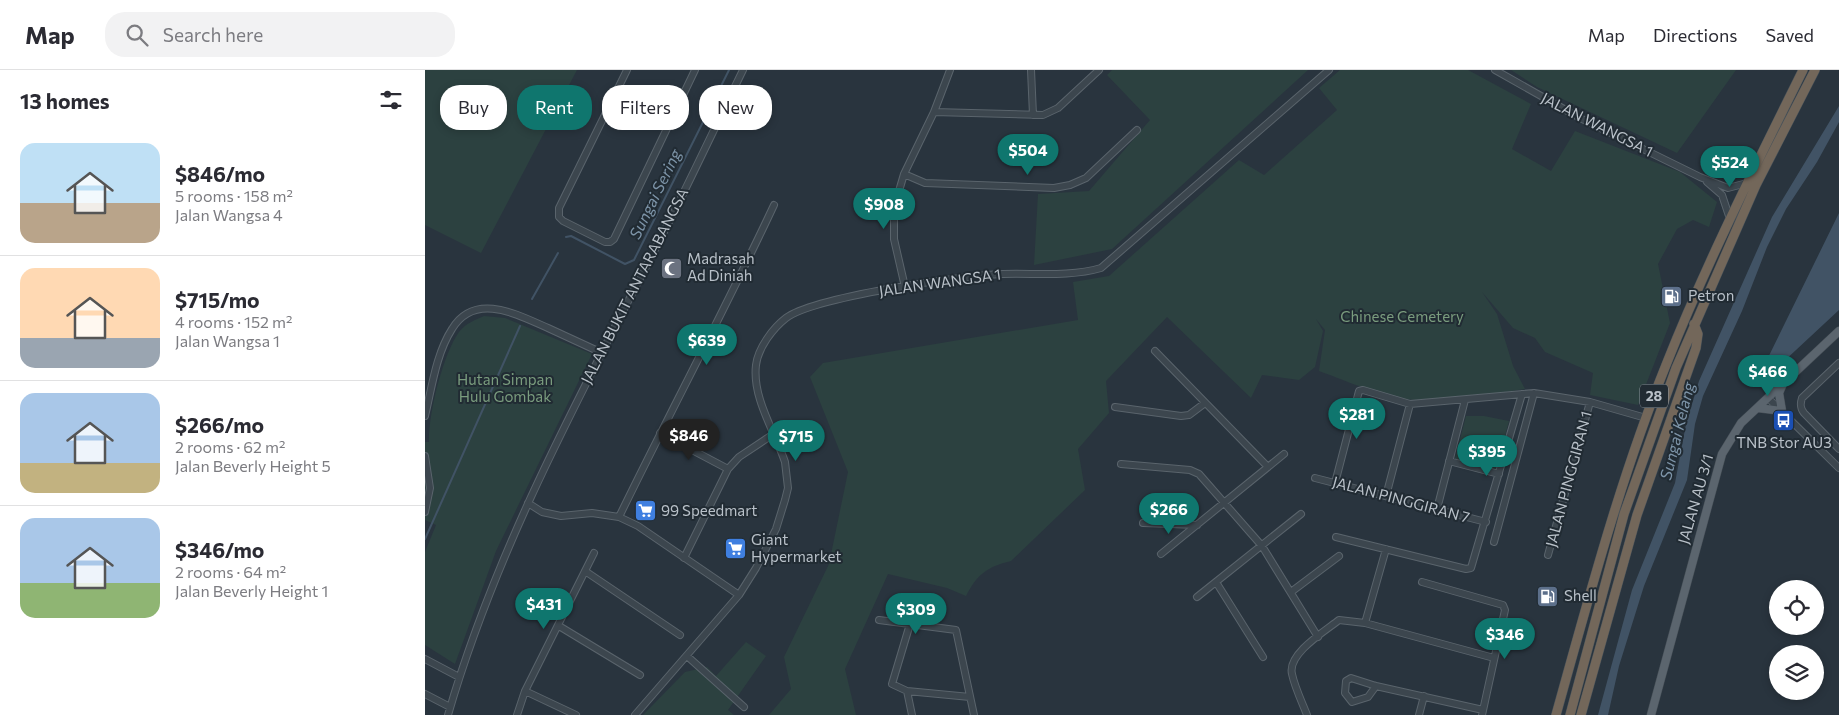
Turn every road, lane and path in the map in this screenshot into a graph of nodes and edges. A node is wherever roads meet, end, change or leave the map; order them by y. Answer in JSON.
{"nodes":[{"id":1,"x":627,"y":70,"type":"edge"},
{"id":2,"x":695,"y":70,"type":"edge"},
{"id":3,"x":743,"y":70,"type":"edge"},
{"id":4,"x":950,"y":70,"type":"edge"},
{"id":5,"x":1031,"y":70,"type":"edge"},
{"id":6,"x":1099,"y":70,"type":"edge"},
{"id":7,"x":1329,"y":70,"type":"edge"},
{"id":8,"x":1495,"y":70,"type":"edge"},
{"id":9,"x":1803,"y":70,"type":"edge"},
{"id":10,"x":1815,"y":70,"type":"edge"},
{"id":11,"x":934,"y":112,"type":"junction"},
{"id":12,"x":1033,"y":115,"type":"junction"},
{"id":13,"x":1137,"y":130,"type":"dead end"},
{"id":14,"x":903,"y":174,"type":"junction"},
{"id":15,"x":1701,"y":177,"type":"junction"},
{"id":16,"x":1747,"y":182,"type":"junction"},
{"id":17,"x":774,"y":205,"type":"dead end"},
{"id":18,"x":1730,"y":219,"type":"junction"},
{"id":19,"x":905,"y":287,"type":"junction"},
{"id":20,"x":1695,"y":324,"type":"junction"},
{"id":21,"x":1839,"y":332,"type":"edge"},
{"id":22,"x":1155,"y":351,"type":"dead end"},
{"id":23,"x":600,"y":352,"type":"junction"},
{"id":24,"x":1839,"y":363,"type":"edge"},
{"id":25,"x":1782,"y":384,"type":"junction"},
{"id":26,"x":1534,"y":393,"type":"junction"},
{"id":27,"x":1522,"y":394,"type":"junction"},
{"id":28,"x":1768,"y":398,"type":"junction"},
{"id":29,"x":1465,"y":400,"type":"junction"},
{"id":30,"x":1590,"y":402,"type":"junction"},
{"id":31,"x":1205,"y":403,"type":"junction"},
{"id":32,"x":1410,"y":404,"type":"junction"},
{"id":33,"x":1115,"y":406,"type":"dead end"},
{"id":34,"x":1758,"y":408,"type":"junction"},
{"id":35,"x":1782,"y":411,"type":"junction"},
{"id":36,"x":425,"y":416,"type":"edge"},
{"id":37,"x":1646,"y":418,"type":"junction"},
{"id":38,"x":659,"y":433,"type":"junction"},
{"id":39,"x":775,"y":433,"type":"junction"},
{"id":40,"x":1838,"y":445,"type":"edge"},
{"id":41,"x":1284,"y":454,"type":"dead end"},
{"id":42,"x":425,"y":456,"type":"edge"},
{"id":43,"x":1449,"y":461,"type":"junction"},
{"id":44,"x":1121,"y":464,"type":"dead end"},
{"id":45,"x":1268,"y":467,"type":"junction"},
{"id":46,"x":1839,"y":468,"type":"edge"},
{"id":47,"x":728,"y":469,"type":"junction"},
{"id":48,"x":1499,"y":474,"type":"junction"},
{"id":49,"x":1315,"y":478,"type":"dead end"},
{"id":50,"x":1335,"y":483,"type":"junction"},
{"id":51,"x":1386,"y":496,"type":"junction"},
{"id":52,"x":1225,"y":502,"type":"junction"},
{"id":53,"x":528,"y":503,"type":"junction"},
{"id":54,"x":1437,"y":509,"type":"junction"},
{"id":55,"x":425,"y":512,"type":"edge"},
{"id":56,"x":1301,"y":514,"type":"dead end"},
{"id":57,"x":619,"y":517,"type":"junction"},
{"id":58,"x":1486,"y":522,"type":"junction"},
{"id":59,"x":1143,"y":523,"type":"dead end"},
{"id":60,"x":1197,"y":526,"type":"junction"},
{"id":61,"x":1336,"y":537,"type":"dead end"},
{"id":62,"x":1494,"y":542,"type":"dead end"},
{"id":63,"x":1262,"y":546,"type":"junction"},
{"id":64,"x":1385,"y":549,"type":"junction"},
{"id":65,"x":594,"y":553,"type":"dead end"},
{"id":66,"x":1161,"y":554,"type":"dead end"},
{"id":67,"x":1549,"y":555,"type":"dead end"},
{"id":68,"x":1339,"y":556,"type":"dead end"},
{"id":69,"x":684,"y":558,"type":"junction"},
{"id":70,"x":585,"y":571,"type":"junction"},
{"id":71,"x":1216,"y":582,"type":"junction"},
{"id":72,"x":1422,"y":582,"type":"dead end"},
{"id":73,"x":1291,"y":592,"type":"junction"},
{"id":74,"x":739,"y":596,"type":"junction"},
{"id":75,"x":1197,"y":597,"type":"dead end"},
{"id":76,"x":879,"y":620,"type":"dead end"},
{"id":77,"x":1365,"y":622,"type":"junction"},
{"id":78,"x":910,"y":624,"type":"junction"},
{"id":79,"x":559,"y":626,"type":"junction"},
{"id":80,"x":681,"y":634,"type":"dead end"},
{"id":81,"x":1318,"y":637,"type":"junction"},
{"id":82,"x":687,"y":656,"type":"junction"},
{"id":83,"x":1263,"y":657,"type":"dead end"},
{"id":84,"x":1494,"y":658,"type":"junction"},
{"id":85,"x":425,"y":659,"type":"edge"},
{"id":86,"x":639,"y":675,"type":"dead end"},
{"id":87,"x":459,"y":677,"type":"junction"},
{"id":88,"x":1376,"y":686,"type":"junction"},
{"id":89,"x":525,"y":691,"type":"junction"},
{"id":90,"x":907,"y":691,"type":"junction"},
{"id":91,"x":425,"y":694,"type":"edge"},
{"id":92,"x":1424,"y":696,"type":"junction"},
{"id":93,"x":970,"y":697,"type":"junction"},
{"id":94,"x":450,"y":707,"type":"junction"},
{"id":95,"x":744,"y":707,"type":"dead end"},
{"id":96,"x":1482,"y":712,"type":"edge"},
{"id":97,"x":448,"y":715,"type":"edge"},
{"id":98,"x":517,"y":715,"type":"edge"},
{"id":99,"x":576,"y":715,"type":"edge"},
{"id":100,"x":635,"y":715,"type":"edge"},
{"id":101,"x":912,"y":715,"type":"edge"},
{"id":102,"x":974,"y":715,"type":"edge"},
{"id":103,"x":1307,"y":715,"type":"edge"},
{"id":104,"x":1419,"y":715,"type":"edge"},
{"id":105,"x":1556,"y":715,"type":"edge"},
{"id":106,"x":1570,"y":715,"type":"edge"},
{"id":107,"x":1581,"y":715,"type":"edge"},
{"id":108,"x":1651,"y":715,"type":"edge"}],
"edges":[{"from":1,"to":2,"type":"street"},
{"from":3,"to":23,"type":"street","name":"JALAN BUKIT ANTARABANGSA"},
{"from":4,"to":11,"type":"street"},
{"from":5,"to":12,"type":"street"},
{"from":6,"to":12,"type":"street"},
{"from":7,"to":19,"type":"street","name":"JALAN WANGSA 1"},
{"from":8,"to":15,"type":"street","name":"JALAN WANGSA 1"},
{"from":9,"to":16,"type":"highway","number":"28"},
{"from":10,"to":20,"type":"highway","number":"28"},
{"from":11,"to":12,"type":"street"},
{"from":11,"to":14,"type":"street"},
{"from":13,"to":14,"type":"street"},
{"from":14,"to":19,"type":"street"},
{"from":15,"to":16,"type":"street","name":"JALAN WANGSA 1"},
{"from":15,"to":18,"type":"street","name":"JALAN WANGSA 1"},
{"from":16,"to":18,"type":"highway","number":"28"},
{"from":17,"to":38,"type":"street"},
{"from":18,"to":37,"type":"highway","number":"28"},
{"from":19,"to":39,"type":"street","name":"JALAN WANGSA 1"},
{"from":20,"to":106,"type":"highway","number":"28"},
{"from":20,"to":107,"type":"highway"},
{"from":21,"to":25,"type":"main road","name":"JALAN AU 3/1"},
{"from":22,"to":31,"type":"street"},
{"from":23,"to":36,"type":"street"},
{"from":23,"to":53,"type":"street","name":"JALAN BUKIT ANTARABANGSA"},
{"from":24,"to":40,"type":"street"},
{"from":25,"to":28,"type":"main road","name":"JALAN AU 3/1"},
{"from":25,"to":35,"type":"main road"},
{"from":26,"to":27,"type":"street"},
{"from":26,"to":30,"type":"street"},
{"from":26,"to":62,"type":"street"},
{"from":27,"to":29,"type":"street"},
{"from":27,"to":48,"type":"street"},
{"from":28,"to":34,"type":"main road","name":"JALAN AU 3/1"},
{"from":28,"to":35,"type":"street"},
{"from":29,"to":32,"type":"street"},
{"from":29,"to":43,"type":"street"},
{"from":30,"to":37,"type":"street"},
{"from":30,"to":67,"type":"street","name":"JALAN PINGGIRAN 1"},
{"from":31,"to":33,"type":"street"},
{"from":31,"to":45,"type":"street"},
{"from":32,"to":50,"type":"street"},
{"from":32,"to":51,"type":"street"},
{"from":34,"to":35,"type":"main road"},
{"from":34,"to":108,"type":"main road","name":"JALAN AU 3/1"},
{"from":35,"to":46,"type":"street"},
{"from":37,"to":105,"type":"highway","number":"28"},
{"from":38,"to":47,"type":"street"},
{"from":38,"to":57,"type":"street"},
{"from":39,"to":47,"type":"street"},
{"from":39,"to":74,"type":"street","name":"JALAN WANGSA 1"},
{"from":41,"to":45,"type":"street"},
{"from":42,"to":55,"type":"street"},
{"from":43,"to":48,"type":"street"},
{"from":43,"to":54,"type":"street"},
{"from":44,"to":52,"type":"street"},
{"from":45,"to":52,"type":"street"},
{"from":47,"to":69,"type":"street"},
{"from":48,"to":58,"type":"street"},
{"from":49,"to":50,"type":"street","name":"JALAN PINGGIRAN 7"},
{"from":50,"to":51,"type":"street","name":"JALAN PINGGIRAN 7"},
{"from":51,"to":54,"type":"street","name":"JALAN PINGGIRAN 7"},
{"from":52,"to":60,"type":"street"},
{"from":52,"to":63,"type":"street"},
{"from":53,"to":57,"type":"street"},
{"from":53,"to":87,"type":"street","name":"JALAN BUKIT ANTARABANGSA"},
{"from":54,"to":58,"type":"street","name":"JALAN PINGGIRAN 7"},
{"from":56,"to":63,"type":"street"},
{"from":57,"to":69,"type":"street"},
{"from":58,"to":64,"type":"street"},
{"from":59,"to":60,"type":"street"},
{"from":60,"to":66,"type":"street"},
{"from":61,"to":64,"type":"street"},
{"from":63,"to":71,"type":"street"},
{"from":63,"to":73,"type":"street"},
{"from":64,"to":77,"type":"street"},
{"from":65,"to":70,"type":"street"},
{"from":68,"to":73,"type":"street"},
{"from":69,"to":74,"type":"street"},
{"from":70,"to":79,"type":"street"},
{"from":70,"to":80,"type":"street"},
{"from":71,"to":75,"type":"street"},
{"from":71,"to":83,"type":"street"},
{"from":72,"to":84,"type":"street"},
{"from":73,"to":81,"type":"street"},
{"from":74,"to":82,"type":"street","name":"JALAN WANGSA 1"},
{"from":76,"to":78,"type":"street"},
{"from":77,"to":81,"type":"street"},
{"from":77,"to":84,"type":"street"},
{"from":78,"to":90,"type":"street"},
{"from":78,"to":93,"type":"street"},
{"from":79,"to":86,"type":"street"},
{"from":79,"to":89,"type":"street"},
{"from":81,"to":103,"type":"street"},
{"from":82,"to":95,"type":"street"},
{"from":82,"to":100,"type":"street","name":"JALAN WANGSA 1"},
{"from":84,"to":96,"type":"street"},
{"from":85,"to":87,"type":"street"},
{"from":87,"to":94,"type":"street","name":"JALAN BUKIT ANTARABANGSA"},
{"from":88,"to":88,"type":"street"},
{"from":88,"to":92,"type":"street"},
{"from":89,"to":98,"type":"street"},
{"from":89,"to":99,"type":"street"},
{"from":90,"to":93,"type":"street"},
{"from":90,"to":101,"type":"street"},
{"from":91,"to":94,"type":"street"},
{"from":92,"to":96,"type":"street"},
{"from":92,"to":104,"type":"street"},
{"from":93,"to":102,"type":"street"},
{"from":94,"to":97,"type":"street","name":"JALAN BUKIT ANTARABANGSA"}]}
